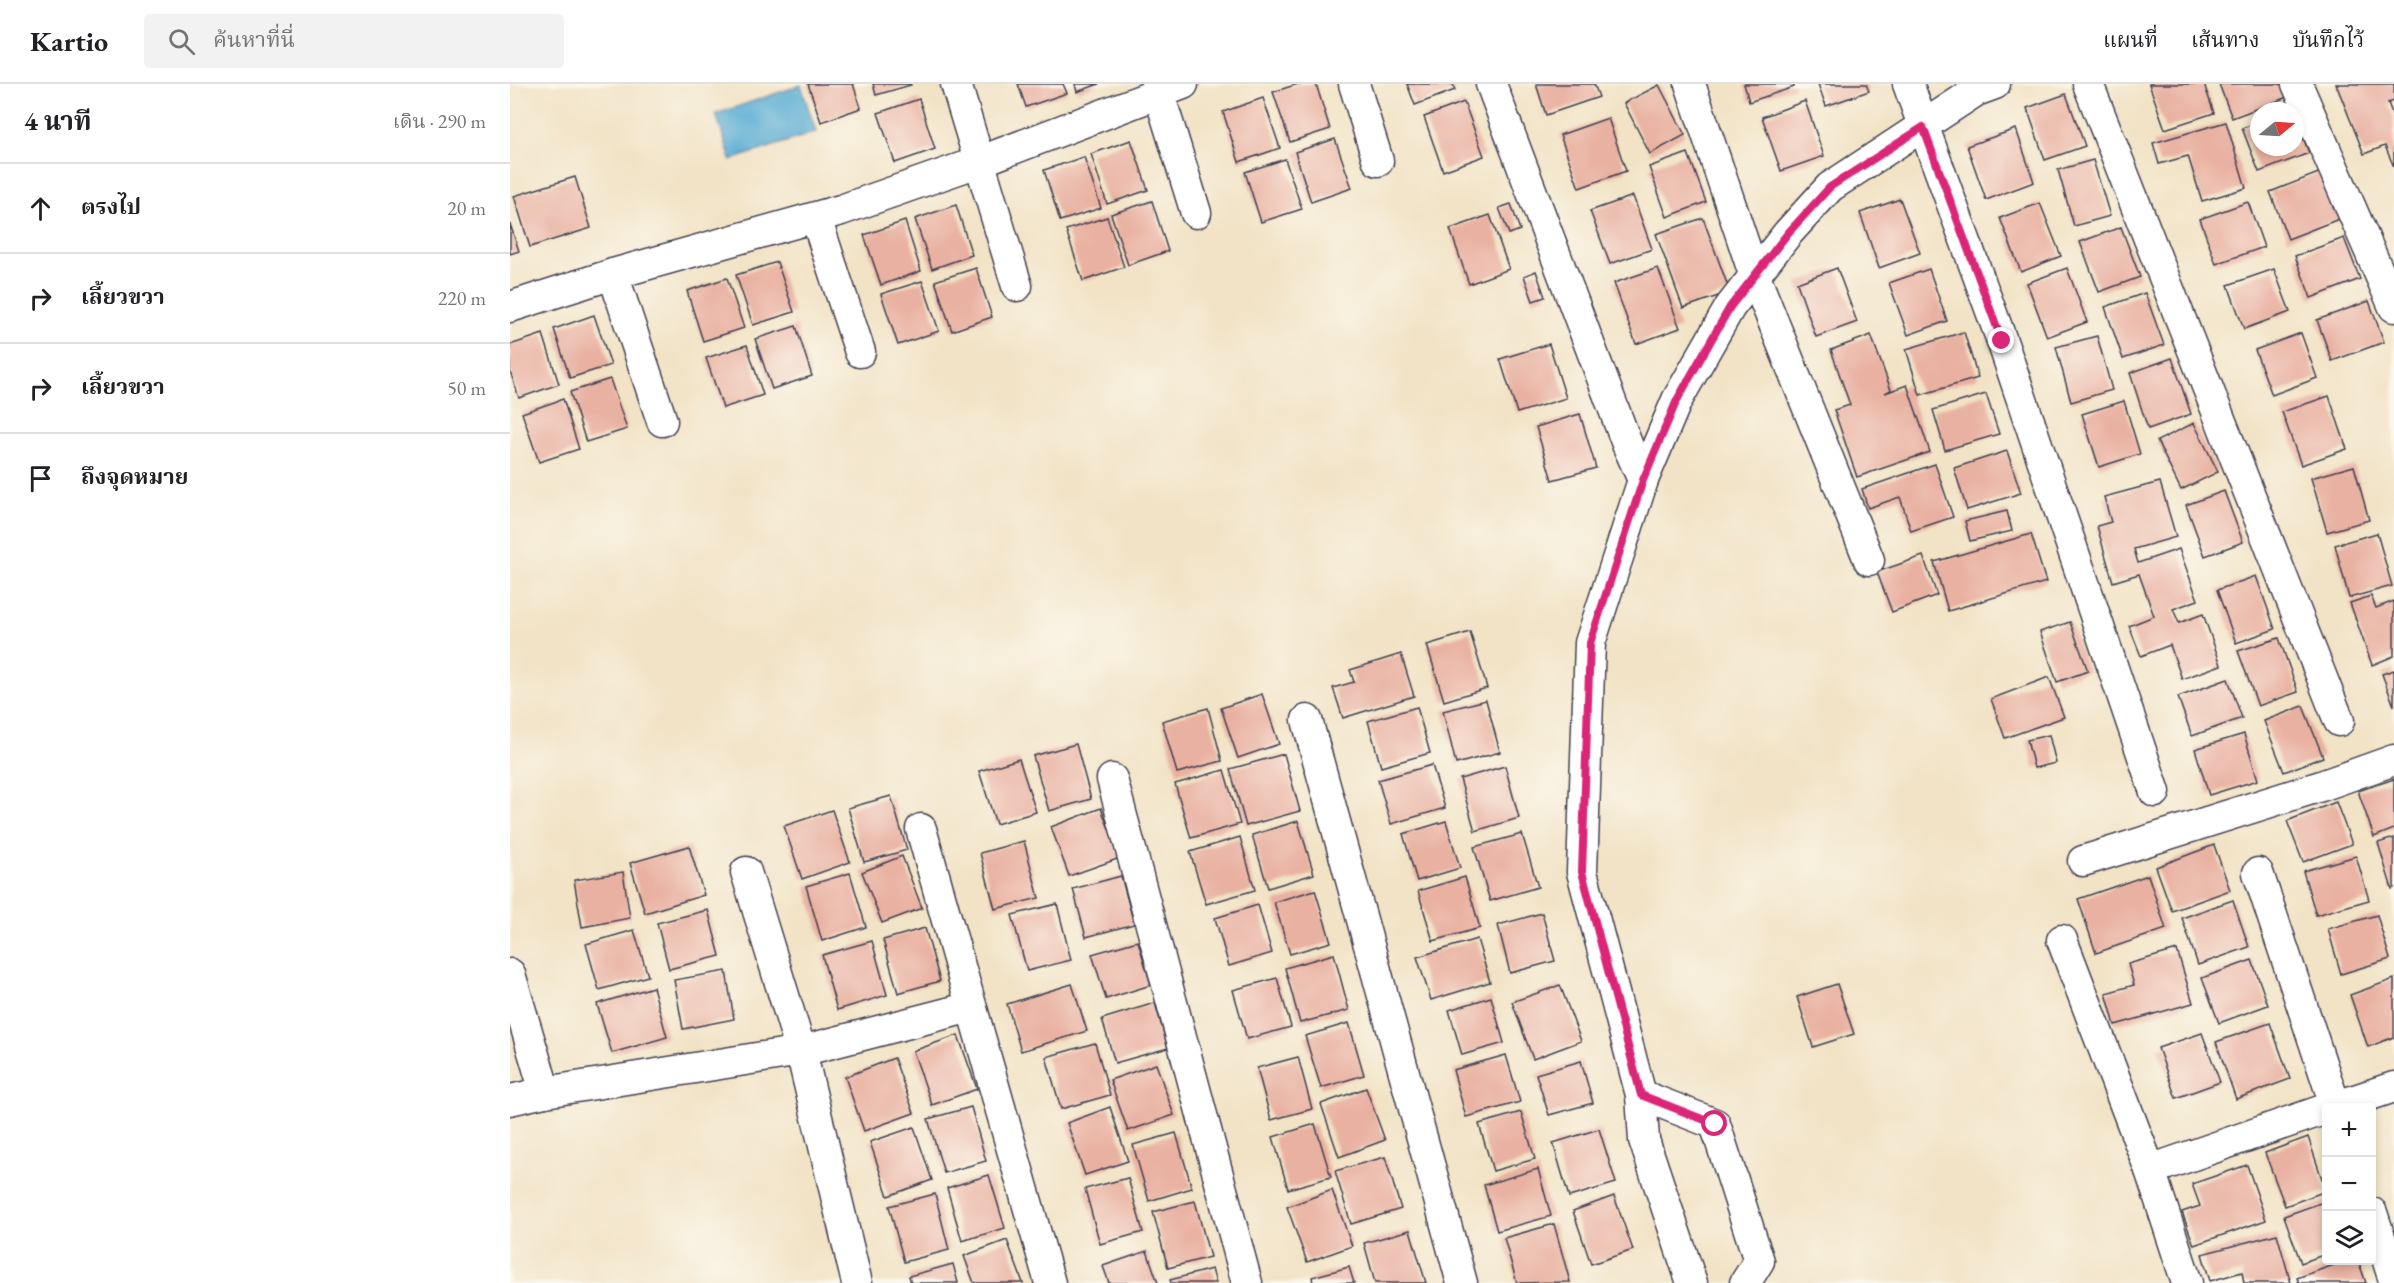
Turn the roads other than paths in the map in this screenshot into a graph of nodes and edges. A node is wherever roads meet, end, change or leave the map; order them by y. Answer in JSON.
{"nodes":[{"id":1,"x":956,"y":84,"type":"edge"},
{"id":2,"x":1354,"y":84,"type":"edge"},
{"id":3,"x":1491,"y":84,"type":"edge"},
{"id":4,"x":1690,"y":84,"type":"edge"},
{"id":5,"x":1908,"y":84,"type":"edge"},
{"id":6,"x":1995,"y":84,"type":"edge"},
{"id":7,"x":2088,"y":84,"type":"edge"},
{"id":8,"x":2297,"y":84,"type":"edge"},
{"id":9,"x":1166,"y":87,"type":"edge"},
{"id":10,"x":1923,"y":127,"type":"junction"},
{"id":11,"x":981,"y":161,"type":"junction"},
{"id":12,"x":1378,"y":161,"type":"dead end"},
{"id":13,"x":1196,"y":213,"type":"dead end"},
{"id":14,"x":816,"y":218,"type":"junction"},
{"id":15,"x":613,"y":274,"type":"junction"},
{"id":16,"x":1755,"y":274,"type":"junction"},
{"id":17,"x":1017,"y":286,"type":"dead end"},
{"id":18,"x":510,"y":307,"type":"edge"},
{"id":19,"x":2394,"y":307,"type":"edge"},
{"id":20,"x":860,"y":352,"type":"dead end"},
{"id":21,"x":662,"y":421,"type":"dead end"},
{"id":22,"x":1643,"y":480,"type":"junction"},
{"id":23,"x":1869,"y":560,"type":"dead end"},
{"id":24,"x":1307,"y":720,"type":"dead end"},
{"id":25,"x":2339,"y":721,"type":"dead end"},
{"id":26,"x":2394,"y":760,"type":"edge"},
{"id":27,"x":1112,"y":779,"type":"dead end"},
{"id":28,"x":2155,"y":792,"type":"dead end"},
{"id":29,"x":921,"y":829,"type":"dead end"},
{"id":30,"x":2083,"y":861,"type":"dead end"},
{"id":31,"x":746,"y":872,"type":"dead end"},
{"id":32,"x":2258,"y":873,"type":"dead end"},
{"id":33,"x":2062,"y":940,"type":"dead end"},
{"id":34,"x":510,"y":974,"type":"edge"},
{"id":35,"x":971,"y":1007,"type":"junction"},
{"id":36,"x":801,"y":1051,"type":"junction"},
{"id":37,"x":2394,"y":1087,"type":"edge"},
{"id":38,"x":545,"y":1092,"type":"junction"},
{"id":39,"x":1641,"y":1095,"type":"junction"},
{"id":40,"x":510,"y":1100,"type":"edge"},
{"id":41,"x":2330,"y":1103,"type":"edge"},
{"id":42,"x":2347,"y":1103,"type":"edge"},
{"id":43,"x":2322,"y":1111,"type":"edge"},
{"id":44,"x":2150,"y":1170,"type":"junction"},
{"id":45,"x":2376,"y":1225,"type":"edge"},
{"id":46,"x":2394,"y":1280,"type":"edge"},
{"id":47,"x":857,"y":1283,"type":"edge"},
{"id":48,"x":1050,"y":1283,"type":"edge"},
{"id":49,"x":1247,"y":1283,"type":"edge"},
{"id":50,"x":1462,"y":1283,"type":"edge"},
{"id":51,"x":1692,"y":1283,"type":"edge"},
{"id":52,"x":1745,"y":1283,"type":"edge"},
{"id":53,"x":2187,"y":1283,"type":"edge"}],
"edges":[{"from":1,"to":11,"type":"street"},
{"from":2,"to":12,"type":"street"},
{"from":3,"to":22,"type":"street"},
{"from":4,"to":16,"type":"street"},
{"from":5,"to":10,"type":"street"},
{"from":6,"to":10,"type":"street"},
{"from":7,"to":25,"type":"street"},
{"from":8,"to":19,"type":"street"},
{"from":9,"to":11,"type":"street"},
{"from":9,"to":13,"type":"street"},
{"from":10,"to":16,"type":"street"},
{"from":10,"to":28,"type":"street"},
{"from":11,"to":14,"type":"street"},
{"from":11,"to":17,"type":"street"},
{"from":14,"to":15,"type":"street"},
{"from":14,"to":20,"type":"street"},
{"from":15,"to":18,"type":"street"},
{"from":15,"to":21,"type":"street"},
{"from":16,"to":22,"type":"street"},
{"from":16,"to":23,"type":"street"},
{"from":22,"to":39,"type":"street"},
{"from":24,"to":50,"type":"street"},
{"from":26,"to":30,"type":"street"},
{"from":27,"to":49,"type":"street"},
{"from":29,"to":35,"type":"street"},
{"from":31,"to":36,"type":"street"},
{"from":32,"to":41,"type":"street"},
{"from":33,"to":44,"type":"street"},
{"from":34,"to":38,"type":"street"},
{"from":35,"to":36,"type":"street"},
{"from":35,"to":48,"type":"street"},
{"from":36,"to":38,"type":"street"},
{"from":36,"to":47,"type":"street"},
{"from":37,"to":42,"type":"street"},
{"from":38,"to":40,"type":"street"},
{"from":39,"to":51,"type":"street"},
{"from":39,"to":52,"type":"street"},
{"from":43,"to":44,"type":"street"},
{"from":44,"to":53,"type":"street"},
{"from":45,"to":46,"type":"street"}]}
